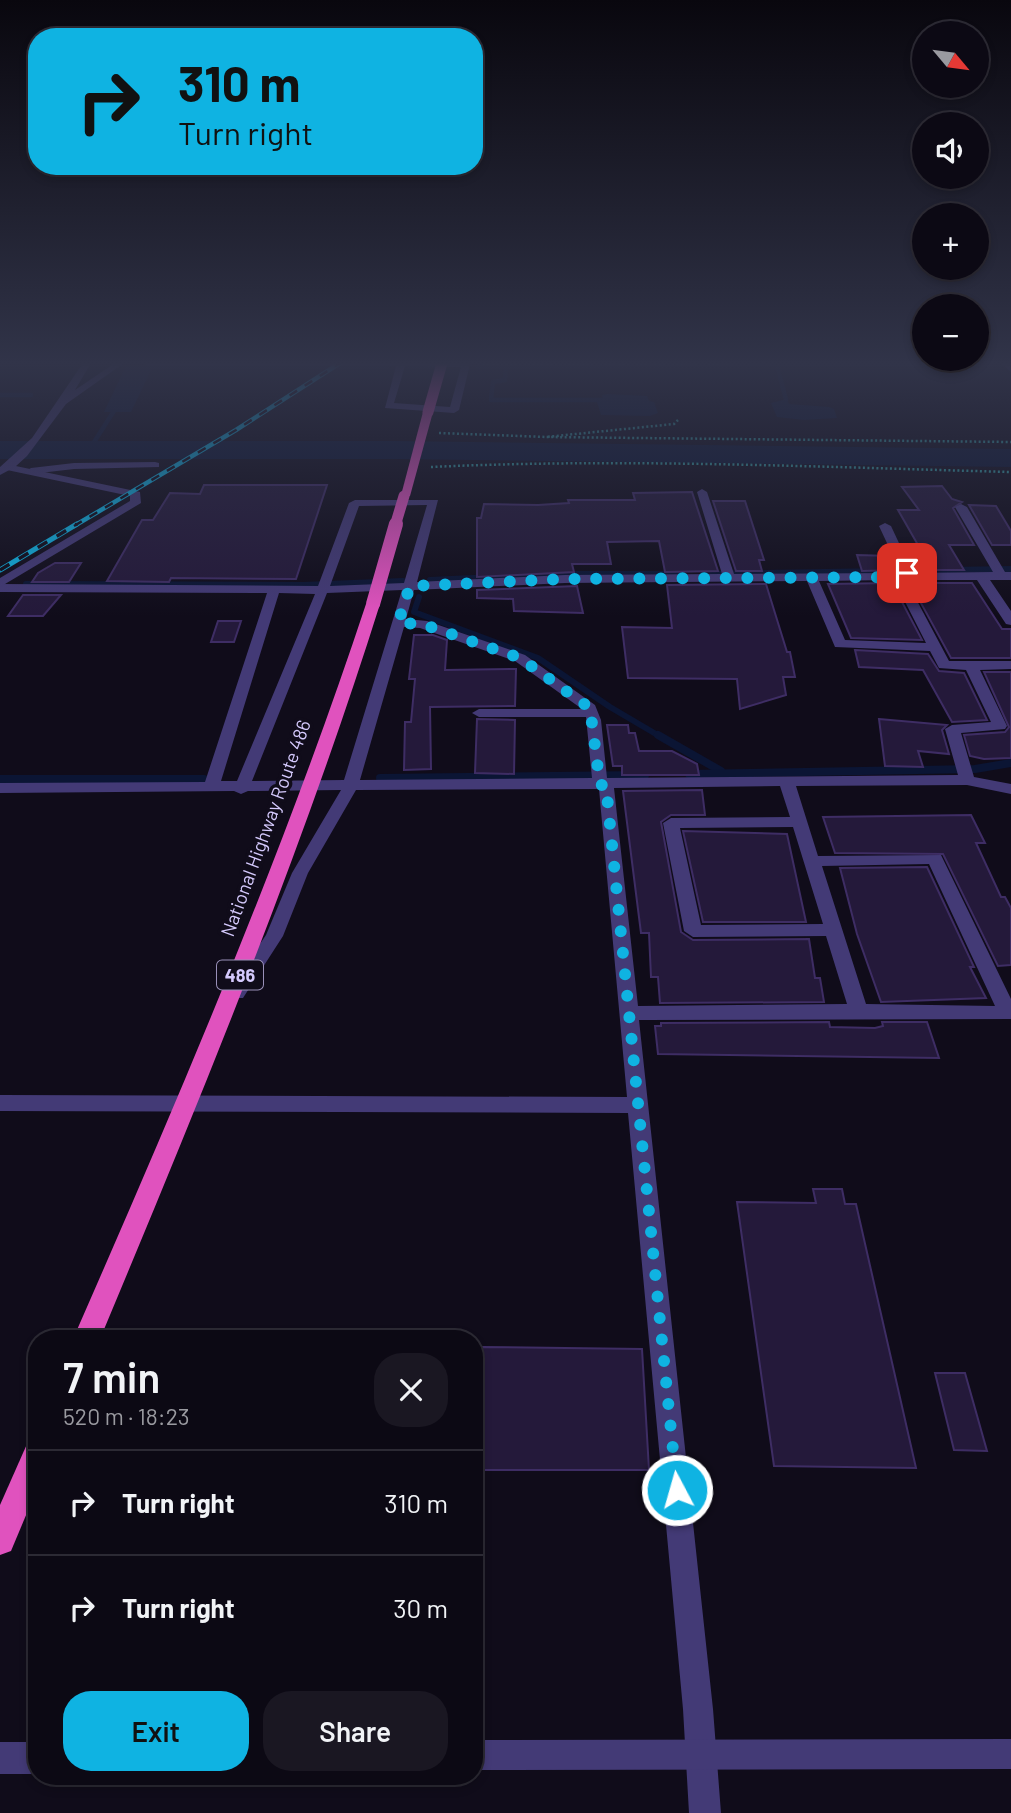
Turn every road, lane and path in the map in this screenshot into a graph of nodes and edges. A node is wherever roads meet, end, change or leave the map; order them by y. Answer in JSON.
{"nodes":[{"id":1,"x":26,"y":448,"type":"edge"},
{"id":2,"x":420,"y":448,"type":"edge"},
{"id":3,"x":155,"y":464,"type":"dead end"},
{"id":4,"x":419,"y":464,"type":"junction"},
{"id":5,"x":10,"y":467,"type":"edge"},
{"id":6,"x":31,"y":471,"type":"junction"},
{"id":7,"x":1011,"y":472,"type":"edge"},
{"id":8,"x":702,"y":492,"type":"dead end"},
{"id":9,"x":961,"y":507,"type":"dead end"},
{"id":10,"x":885,"y":526,"type":"dead end"},
{"id":11,"x":1002,"y":573,"type":"edge"},
{"id":12,"x":905,"y":574,"type":"junction"},
{"id":13,"x":729,"y":575,"type":"junction"},
{"id":14,"x":981,"y":576,"type":"junction"},
{"id":15,"x":811,"y":577,"type":"junction"},
{"id":16,"x":0,"y":585,"type":"edge"},
{"id":17,"x":323,"y":585,"type":"junction"},
{"id":18,"x":410,"y":586,"type":"junction"},
{"id":19,"x":274,"y":590,"type":"junction"},
{"id":20,"x":1011,"y":621,"type":"edge"},
{"id":21,"x":398,"y":623,"type":"junction"},
{"id":22,"x":934,"y":647,"type":"junction"},
{"id":23,"x":1011,"y":665,"type":"edge"},
{"id":24,"x":971,"y":666,"type":"junction"},
{"id":25,"x":479,"y":713,"type":"dead end"},
{"id":26,"x":591,"y":713,"type":"junction"},
{"id":27,"x":1006,"y":726,"type":"edge"},
{"id":28,"x":964,"y":773,"type":"junction"},
{"id":29,"x":601,"y":781,"type":"junction"},
{"id":30,"x":787,"y":783,"type":"junction"},
{"id":31,"x":350,"y":787,"type":"junction"},
{"id":32,"x":0,"y":788,"type":"edge"},
{"id":33,"x":211,"y":788,"type":"junction"},
{"id":34,"x":309,"y":788,"type":"junction"},
{"id":35,"x":241,"y":789,"type":"junction"},
{"id":36,"x":1011,"y":789,"type":"edge"},
{"id":37,"x":800,"y":822,"type":"junction"},
{"id":38,"x":812,"y":862,"type":"junction"},
{"id":39,"x":834,"y":930,"type":"junction"},
{"id":40,"x":231,"y":1000,"type":"junction"},
{"id":41,"x":859,"y":1011,"type":"junction"},
{"id":42,"x":629,"y":1013,"type":"junction"},
{"id":43,"x":0,"y":1103,"type":"edge"},
{"id":44,"x":187,"y":1104,"type":"junction"},
{"id":45,"x":638,"y":1105,"type":"junction"},
{"id":46,"x":90,"y":1330,"type":"edge"},
{"id":47,"x":28,"y":1475,"type":"edge"},
{"id":48,"x":0,"y":1540,"type":"edge"},
{"id":49,"x":701,"y":1753,"type":"junction"},
{"id":50,"x":1011,"y":1754,"type":"edge"},
{"id":51,"x":483,"y":1755,"type":"edge"},
{"id":52,"x":0,"y":1758,"type":"edge"},
{"id":53,"x":28,"y":1758,"type":"edge"},
{"id":54,"x":705,"y":1813,"type":"edge"}],
"edges":[{"from":1,"to":5,"type":"street"},
{"from":2,"to":4,"type":"highway","name":"National Highway Route 486","number":"486","bridge":true},
{"from":3,"to":6,"type":"street"},
{"from":4,"to":7,"type":"path"},
{"from":4,"to":34,"type":"highway","name":"National Highway Route 486","number":"486","bridge":true},
{"from":5,"to":6,"type":"street"},
{"from":6,"to":16,"type":"street"},
{"from":8,"to":13,"type":"street"},
{"from":9,"to":11,"type":"street"},
{"from":10,"to":12,"type":"street"},
{"from":11,"to":14,"type":"street"},
{"from":12,"to":14,"type":"street"},
{"from":12,"to":15,"type":"street"},
{"from":12,"to":22,"type":"street"},
{"from":13,"to":15,"type":"street"},
{"from":13,"to":18,"type":"street"},
{"from":14,"to":20,"type":"street"},
{"from":15,"to":22,"type":"street"},
{"from":16,"to":19,"type":"street"},
{"from":17,"to":18,"type":"street"},
{"from":17,"to":18,"type":"street"},
{"from":17,"to":19,"type":"street"},
{"from":17,"to":35,"type":"street"},
{"from":18,"to":21,"type":"street"},
{"from":19,"to":33,"type":"street"},
{"from":21,"to":26,"type":"street"},
{"from":21,"to":31,"type":"street"},
{"from":22,"to":24,"type":"street"},
{"from":23,"to":24,"type":"street"},
{"from":24,"to":27,"type":"street"},
{"from":25,"to":26,"type":"street"},
{"from":26,"to":29,"type":"street"},
{"from":27,"to":28,"type":"street"},
{"from":28,"to":30,"type":"street"},
{"from":28,"to":36,"type":"street"},
{"from":29,"to":30,"type":"street"},
{"from":29,"to":31,"type":"street"},
{"from":29,"to":42,"type":"street"},
{"from":30,"to":37,"type":"street"},
{"from":31,"to":34,"type":"street"},
{"from":31,"to":40,"type":"street"},
{"from":32,"to":33,"type":"street"},
{"from":33,"to":35,"type":"street"},
{"from":34,"to":35,"type":"street"},
{"from":34,"to":40,"type":"highway","name":"National Highway Route 486","number":"486"},
{"from":37,"to":38,"type":"street"},
{"from":37,"to":39,"type":"street"},
{"from":38,"to":39,"type":"street"},
{"from":38,"to":41,"type":"street"},
{"from":39,"to":41,"type":"street"},
{"from":40,"to":44,"type":"highway","name":"National Highway Route 486","number":"486"},
{"from":41,"to":42,"type":"street"},
{"from":42,"to":45,"type":"street"},
{"from":43,"to":44,"type":"street"},
{"from":44,"to":45,"type":"street"},
{"from":44,"to":46,"type":"highway","name":"National Highway Route 486","number":"486"},
{"from":45,"to":49,"type":"street"},
{"from":47,"to":48,"type":"highway"},
{"from":49,"to":50,"type":"street"},
{"from":49,"to":51,"type":"street"},
{"from":49,"to":54,"type":"street"},
{"from":52,"to":53,"type":"street"}]}
